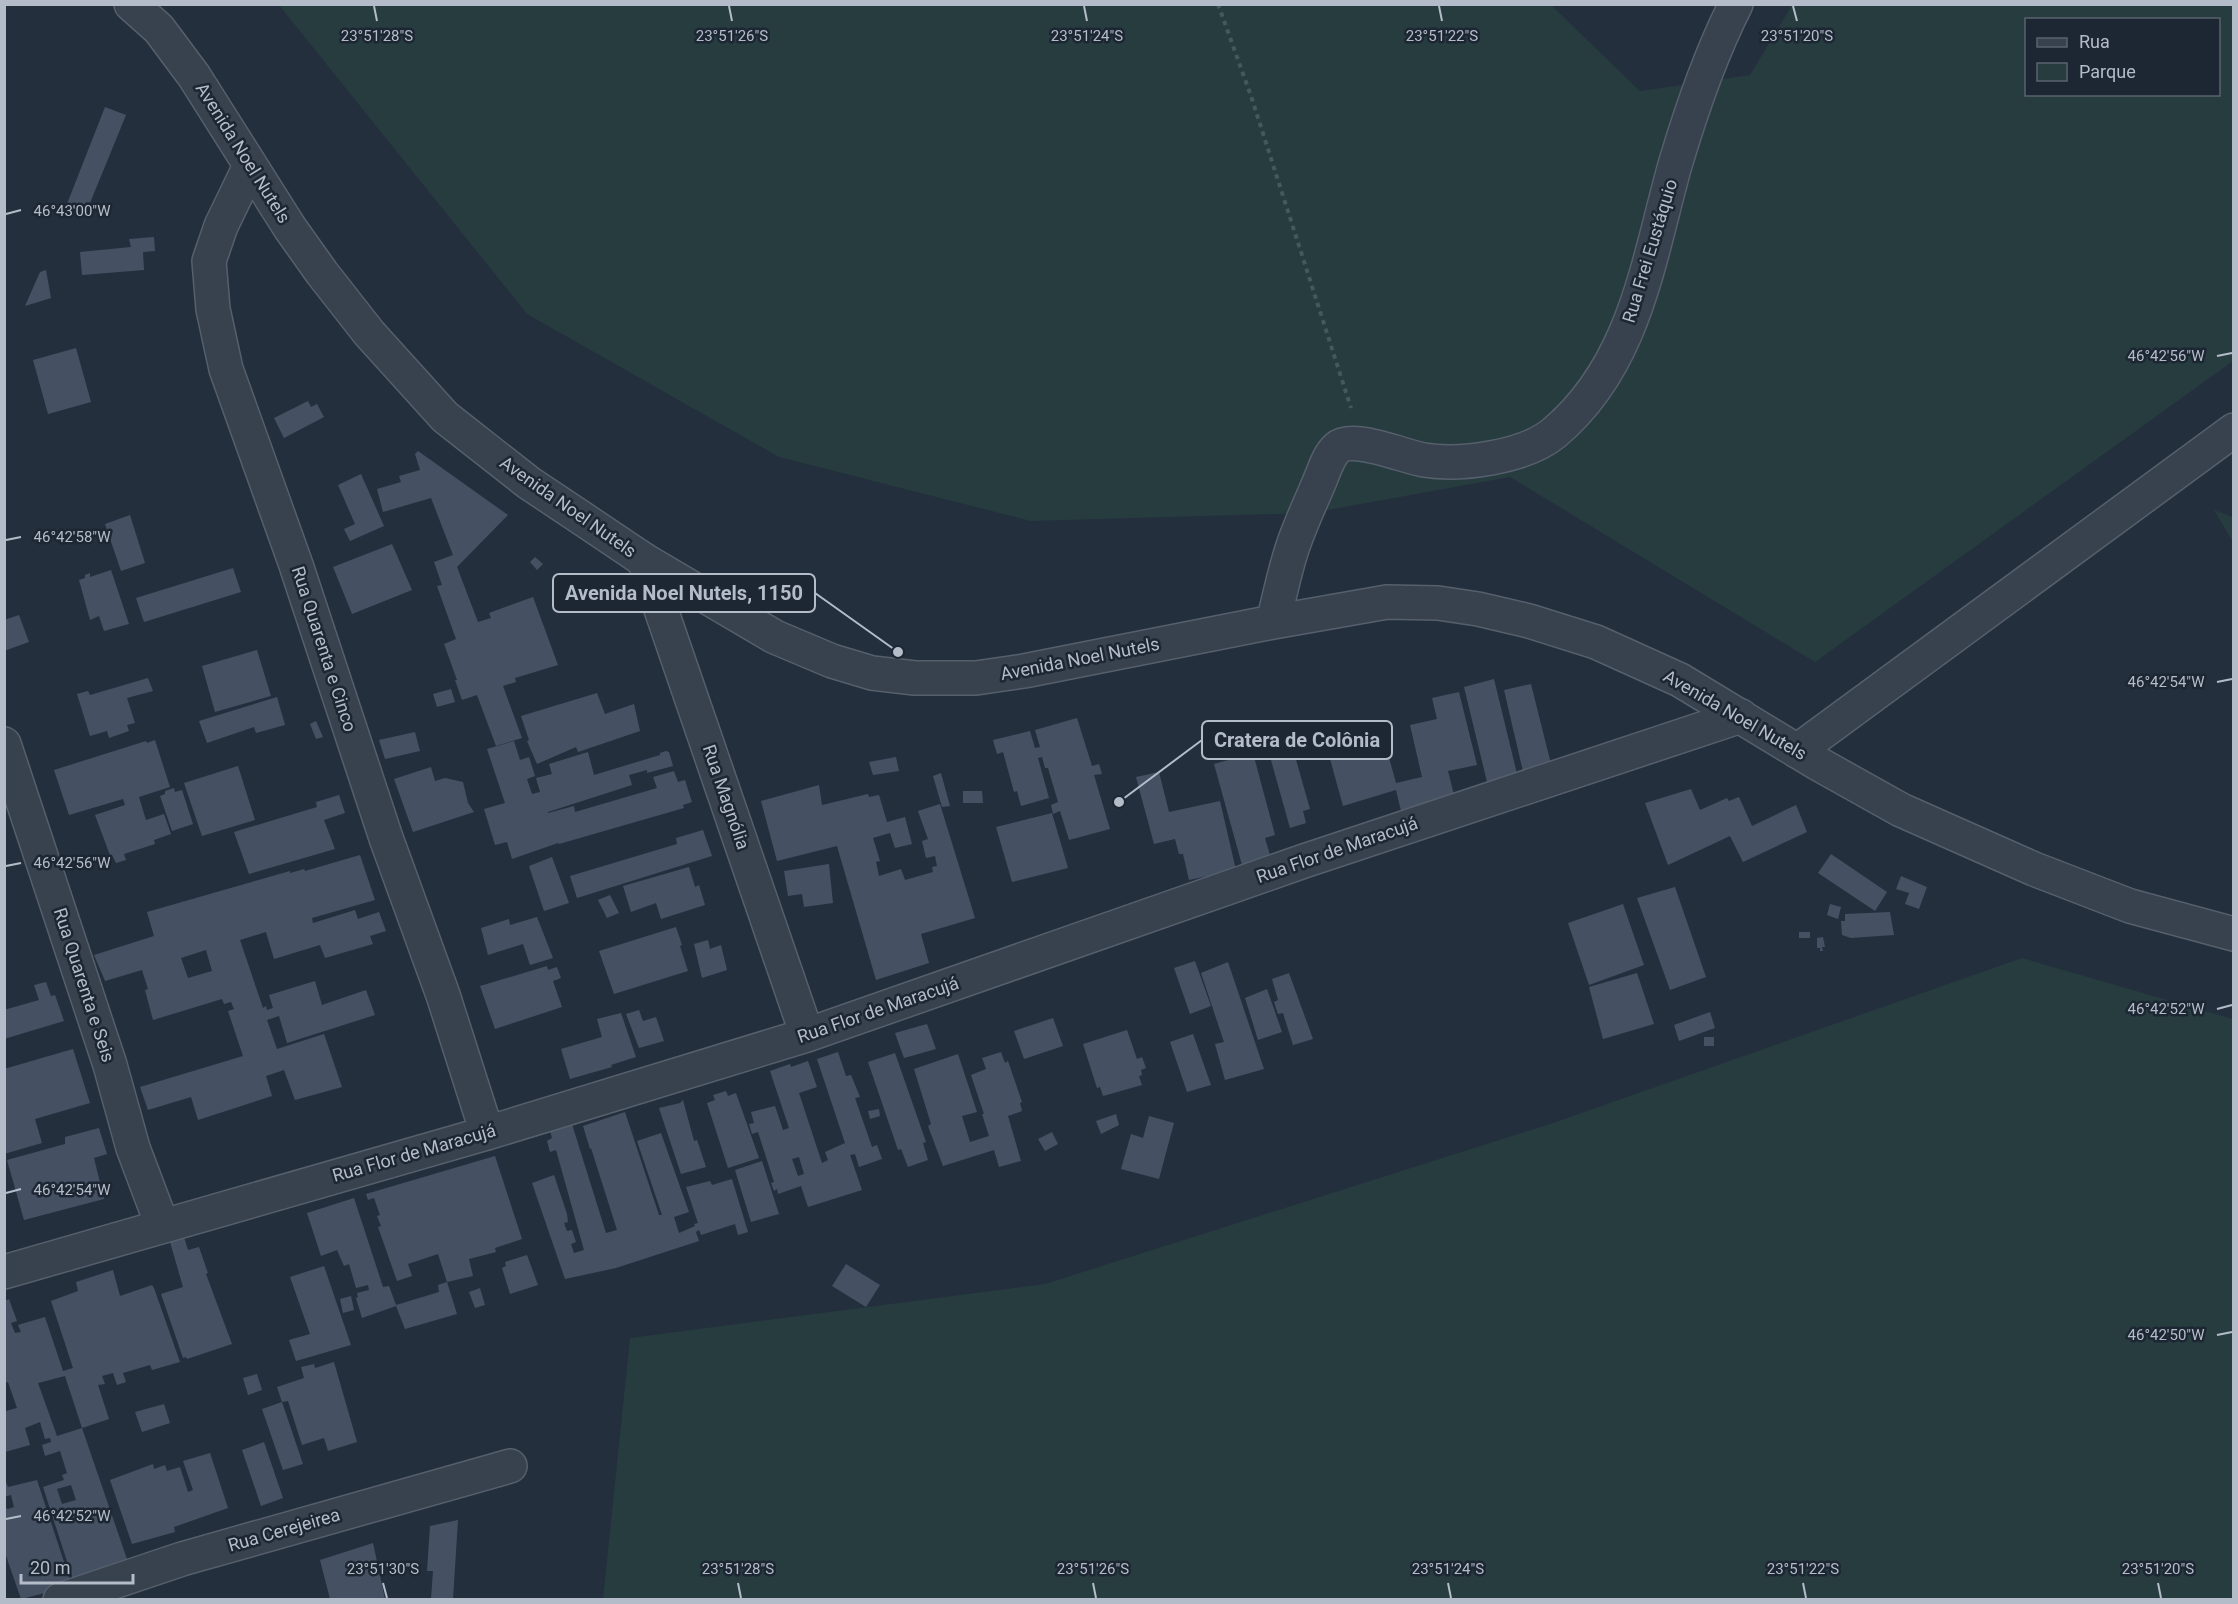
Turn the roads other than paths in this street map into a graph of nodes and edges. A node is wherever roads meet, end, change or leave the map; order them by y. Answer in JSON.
{"nodes":[{"id":1,"x":131,"y":4,"type":"edge"},
{"id":2,"x":1736,"y":4,"type":"edge"},
{"id":3,"x":250,"y":166,"type":"junction"},
{"id":4,"x":2234,"y":430,"type":"edge"},
{"id":5,"x":644,"y":560,"type":"junction"},
{"id":6,"x":1273,"y":622,"type":"junction"},
{"id":7,"x":1741,"y":716,"type":"junction"},
{"id":8,"x":4,"y":744,"type":"edge"},
{"id":9,"x":1797,"y":750,"type":"junction"},
{"id":10,"x":2234,"y":934,"type":"edge"},
{"id":11,"x":807,"y":1035,"type":"junction"},
{"id":12,"x":487,"y":1133,"type":"junction"},
{"id":13,"x":162,"y":1225,"type":"junction"},
{"id":14,"x":4,"y":1272,"type":"edge"},
{"id":15,"x":510,"y":1466,"type":"dead end"},
{"id":16,"x":60,"y":1599,"type":"edge"}],
"edges":[{"from":1,"to":3,"type":"street","name":"Avenida Noel Nutels"},
{"from":2,"to":6,"type":"street","name":"Rua Frei Eustáquio"},
{"from":3,"to":5,"type":"street","name":"Avenida Noel Nutels"},
{"from":3,"to":12,"type":"street","name":"Rua Quarenta e Cinco"},
{"from":4,"to":9,"type":"street"},
{"from":5,"to":6,"type":"street","name":"Avenida Noel Nutels"},
{"from":5,"to":11,"type":"street","name":"Rua Magnólia"},
{"from":6,"to":7,"type":"street","name":"Avenida Noel Nutels"},
{"from":7,"to":9,"type":"street","name":"Avenida Noel Nutels"},
{"from":7,"to":11,"type":"street","name":"Rua Flor de Maracujá"},
{"from":8,"to":13,"type":"street","name":"Rua Quarenta e Seis"},
{"from":9,"to":10,"type":"street","name":"Avenida Noel Nutels"},
{"from":11,"to":12,"type":"street","name":"Rua Flor de Maracujá"},
{"from":12,"to":13,"type":"street","name":"Rua Flor de Maracujá"},
{"from":13,"to":14,"type":"street","name":"Rua Flor de Maracujá"},
{"from":15,"to":16,"type":"street","name":"Rua Cerejeirea"}]}
